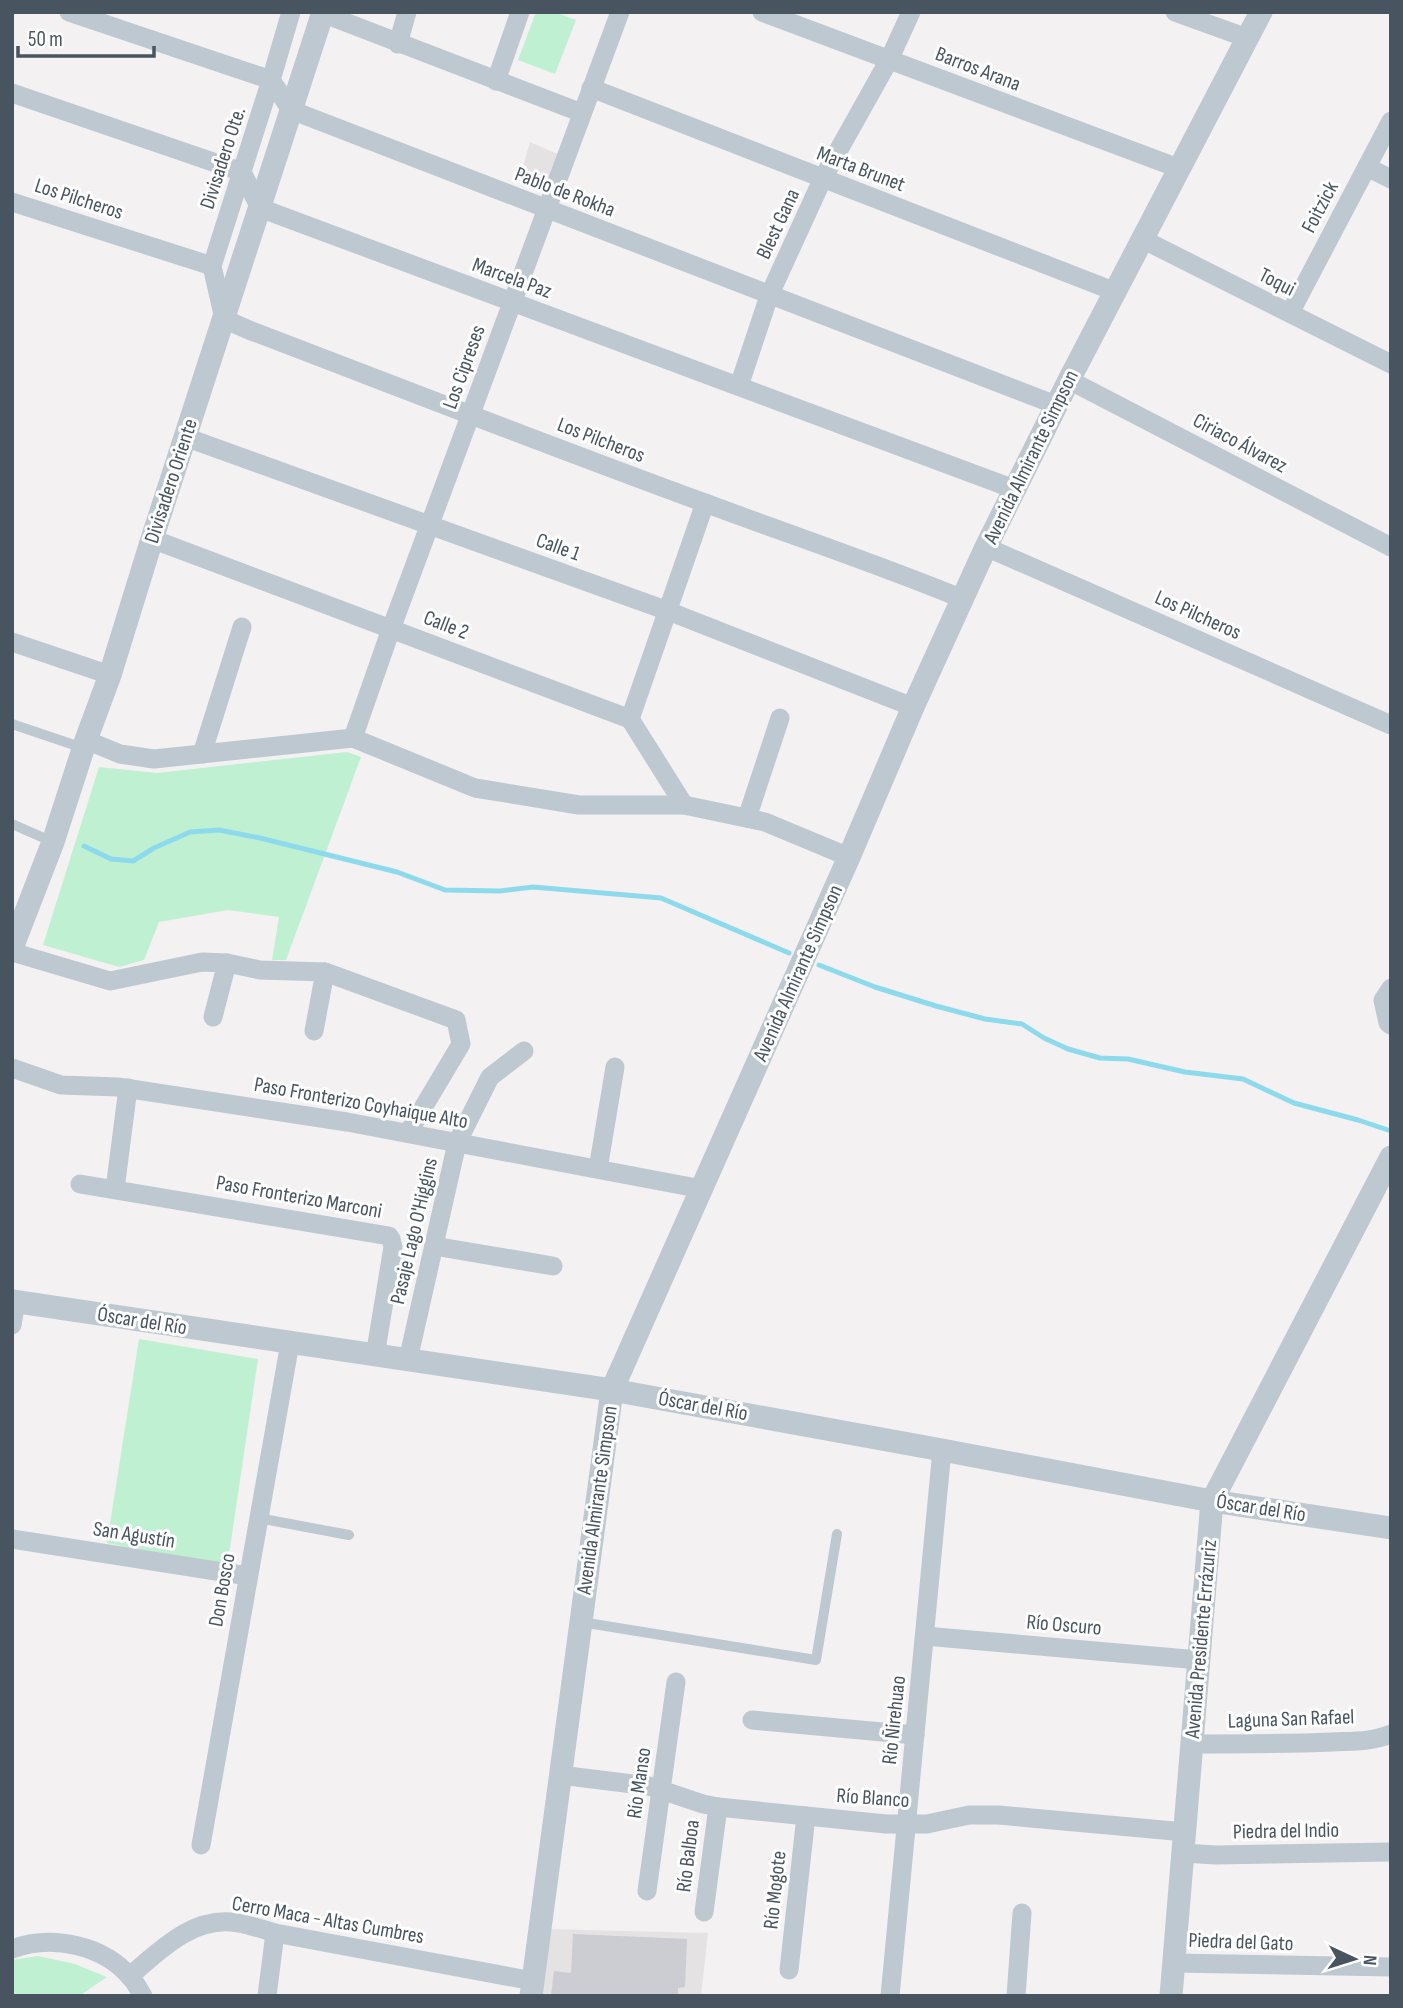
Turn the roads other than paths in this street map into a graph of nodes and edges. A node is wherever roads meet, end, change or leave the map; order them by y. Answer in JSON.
{"nodes":[{"id":1,"x":69,"y":12,"type":"edge"},
{"id":2,"x":291,"y":12,"type":"edge"},
{"id":3,"x":407,"y":12,"type":"edge"},
{"id":4,"x":520,"y":12,"type":"edge"},
{"id":5,"x":620,"y":12,"type":"edge"},
{"id":6,"x":762,"y":12,"type":"edge"},
{"id":7,"x":911,"y":12,"type":"edge"},
{"id":8,"x":1175,"y":12,"type":"edge"},
{"id":9,"x":1261,"y":12,"type":"edge"},
{"id":10,"x":321,"y":13,"type":"edge"},
{"id":11,"x":1247,"y":38,"type":"junction"},
{"id":12,"x":398,"y":44,"type":"junction"},
{"id":13,"x":889,"y":60,"type":"junction"},
{"id":14,"x":271,"y":80,"type":"junction"},
{"id":15,"x":496,"y":80,"type":"junction"},
{"id":16,"x":591,"y":88,"type":"junction"},
{"id":17,"x":12,"y":93,"type":"edge"},
{"id":18,"x":291,"y":110,"type":"junction"},
{"id":19,"x":582,"y":113,"type":"junction"},
{"id":20,"x":1391,"y":121,"type":"edge"},
{"id":21,"x":1367,"y":167,"type":"junction"},
{"id":22,"x":1178,"y":168,"type":"junction"},
{"id":23,"x":242,"y":172,"type":"junction"},
{"id":24,"x":823,"y":178,"type":"junction"},
{"id":25,"x":1391,"y":179,"type":"edge"},
{"id":26,"x":12,"y":202,"type":"edge"},
{"id":27,"x":260,"y":208,"type":"junction"},
{"id":28,"x":547,"y":209,"type":"junction"},
{"id":29,"x":1144,"y":240,"type":"junction"},
{"id":30,"x":212,"y":266,"type":"junction"},
{"id":31,"x":1116,"y":292,"type":"junction"},
{"id":32,"x":769,"y":296,"type":"junction"},
{"id":33,"x":512,"y":302,"type":"junction"},
{"id":34,"x":1290,"y":313,"type":"junction"},
{"id":35,"x":224,"y":319,"type":"junction"},
{"id":36,"x":1391,"y":364,"type":"edge"},
{"id":37,"x":1069,"y":380,"type":"junction"},
{"id":38,"x":740,"y":386,"type":"junction"},
{"id":39,"x":1056,"y":405,"type":"junction"},
{"id":40,"x":470,"y":414,"type":"junction"},
{"id":41,"x":185,"y":437,"type":"junction"},
{"id":42,"x":1014,"y":489,"type":"junction"},
{"id":43,"x":705,"y":503,"type":"junction"},
{"id":44,"x":429,"y":525,"type":"junction"},
{"id":45,"x":152,"y":539,"type":"junction"},
{"id":46,"x":986,"y":547,"type":"junction"},
{"id":47,"x":1391,"y":547,"type":"edge"},
{"id":48,"x":963,"y":599,"type":"junction"},
{"id":49,"x":668,"y":611,"type":"junction"},
{"id":50,"x":242,"y":627,"type":"dead end"},
{"id":51,"x":391,"y":629,"type":"junction"},
{"id":52,"x":12,"y":642,"type":"edge"},
{"id":53,"x":110,"y":675,"type":"junction"},
{"id":54,"x":913,"y":707,"type":"junction"},
{"id":55,"x":780,"y":718,"type":"dead end"},
{"id":56,"x":630,"y":719,"type":"junction"},
{"id":57,"x":12,"y":724,"type":"edge"},
{"id":58,"x":1391,"y":725,"type":"edge"},
{"id":59,"x":354,"y":738,"type":"junction"},
{"id":60,"x":85,"y":744,"type":"junction"},
{"id":61,"x":202,"y":754,"type":"junction"},
{"id":62,"x":684,"y":805,"type":"junction"},
{"id":63,"x":747,"y":818,"type":"junction"},
{"id":64,"x":12,"y":824,"type":"edge"},
{"id":65,"x":53,"y":842,"type":"junction"},
{"id":66,"x":849,"y":857,"type":"junction"},
{"id":67,"x":12,"y":950,"type":"edge"},
{"id":68,"x":227,"y":963,"type":"junction"},
{"id":69,"x":325,"y":972,"type":"junction"},
{"id":70,"x":1391,"y":988,"type":"edge"},
{"id":71,"x":213,"y":1017,"type":"dead end"},
{"id":72,"x":1391,"y":1025,"type":"edge"},
{"id":73,"x":314,"y":1031,"type":"dead end"},
{"id":74,"x":524,"y":1051,"type":"dead end"},
{"id":75,"x":615,"y":1067,"type":"dead end"},
{"id":76,"x":12,"y":1069,"type":"edge"},
{"id":77,"x":128,"y":1088,"type":"junction"},
{"id":78,"x":408,"y":1133,"type":"junction"},
{"id":79,"x":457,"y":1143,"type":"junction"},
{"id":80,"x":1391,"y":1157,"type":"edge"},
{"id":81,"x":598,"y":1169,"type":"junction"},
{"id":82,"x":80,"y":1184,"type":"dead end"},
{"id":83,"x":115,"y":1189,"type":"junction"},
{"id":84,"x":702,"y":1189,"type":"junction"},
{"id":85,"x":434,"y":1245,"type":"junction"},
{"id":86,"x":554,"y":1266,"type":"dead end"},
{"id":87,"x":14,"y":1301,"type":"edge"},
{"id":88,"x":12,"y":1325,"type":"edge"},
{"id":89,"x":290,"y":1343,"type":"junction"},
{"id":90,"x":375,"y":1356,"type":"junction"},
{"id":91,"x":408,"y":1360,"type":"junction"},
{"id":92,"x":612,"y":1390,"type":"junction"},
{"id":93,"x":942,"y":1450,"type":"junction"},
{"id":94,"x":1212,"y":1502,"type":"junction"},
{"id":95,"x":258,"y":1518,"type":"junction"},
{"id":96,"x":1391,"y":1528,"type":"edge"},
{"id":97,"x":837,"y":1534,"type":"dead end"},
{"id":98,"x":349,"y":1535,"type":"dead end"},
{"id":99,"x":12,"y":1539,"type":"edge"},
{"id":100,"x":248,"y":1576,"type":"junction"},
{"id":101,"x":581,"y":1622,"type":"junction"},
{"id":102,"x":925,"y":1636,"type":"junction"},
{"id":103,"x":1199,"y":1660,"type":"junction"},
{"id":104,"x":676,"y":1682,"type":"dead end"},
{"id":105,"x":752,"y":1720,"type":"dead end"},
{"id":106,"x":1391,"y":1734,"type":"edge"},
{"id":107,"x":915,"y":1735,"type":"junction"},
{"id":108,"x":1192,"y":1744,"type":"junction"},
{"id":109,"x":560,"y":1775,"type":"junction"},
{"id":110,"x":661,"y":1789,"type":"junction"},
{"id":111,"x":718,"y":1807,"type":"junction"},
{"id":112,"x":806,"y":1816,"type":"junction"},
{"id":113,"x":906,"y":1825,"type":"junction"},
{"id":114,"x":1184,"y":1842,"type":"junction"},
{"id":115,"x":201,"y":1845,"type":"dead end"},
{"id":116,"x":1391,"y":1852,"type":"edge"},
{"id":117,"x":647,"y":1891,"type":"dead end"},
{"id":118,"x":705,"y":1912,"type":"dead end"},
{"id":119,"x":1022,"y":1913,"type":"dead end"},
{"id":120,"x":275,"y":1933,"type":"junction"},
{"id":121,"x":12,"y":1949,"type":"edge"},
{"id":122,"x":1174,"y":1963,"type":"junction"},
{"id":123,"x":1391,"y":1967,"type":"edge"},
{"id":124,"x":789,"y":1970,"type":"dead end"},
{"id":125,"x":130,"y":1976,"type":"junction"},
{"id":126,"x":532,"y":1988,"type":"edge"},
{"id":127,"x":266,"y":1994,"type":"edge"},
{"id":128,"x":144,"y":1996,"type":"edge"},
{"id":129,"x":890,"y":1996,"type":"edge"},
{"id":130,"x":1016,"y":1996,"type":"edge"},
{"id":131,"x":1171,"y":1996,"type":"edge"}],
"edges":[{"from":1,"to":14,"type":"street"},
{"from":2,"to":14,"type":"street","name":"Divisadero Ote."},
{"from":3,"to":12,"type":"street"},
{"from":4,"to":15,"type":"street"},
{"from":5,"to":16,"type":"street","name":"Los Cipreses"},
{"from":6,"to":13,"type":"street","name":"Barros Arana"},
{"from":7,"to":13,"type":"street","name":"Blest Gana"},
{"from":8,"to":11,"type":"street"},
{"from":9,"to":11,"type":"street","name":"Avenida Almirante Simpson"},
{"from":10,"to":12,"type":"street"},
{"from":10,"to":18,"type":"street","name":"Divisadero Oriente"},
{"from":11,"to":22,"type":"street","name":"Avenida Almirante Simpson"},
{"from":12,"to":15,"type":"street"},
{"from":13,"to":22,"type":"street","name":"Barros Arana"},
{"from":13,"to":24,"type":"street","name":"Blest Gana"},
{"from":14,"to":18,"type":"street"},
{"from":14,"to":23,"type":"street","name":"Divisadero Ote."},
{"from":15,"to":19,"type":"street"},
{"from":16,"to":19,"type":"street","name":"Los Cipreses"},
{"from":16,"to":24,"type":"street","name":"Marta Brunet"},
{"from":17,"to":23,"type":"street"},
{"from":18,"to":27,"type":"street","name":"Divisadero Oriente"},
{"from":18,"to":28,"type":"street","name":"Pablo de Rokha"},
{"from":19,"to":28,"type":"street","name":"Los Cipreses"},
{"from":20,"to":21,"type":"street","name":"Foitzick"},
{"from":21,"to":25,"type":"street"},
{"from":21,"to":34,"type":"street","name":"Foitzick"},
{"from":22,"to":29,"type":"street","name":"Avenida Almirante Simpson"},
{"from":23,"to":27,"type":"street"},
{"from":23,"to":30,"type":"street","name":"Divisadero Ote."},
{"from":24,"to":31,"type":"street","name":"Marta Brunet"},
{"from":24,"to":32,"type":"street","name":"Blest Gana"},
{"from":26,"to":30,"type":"street","name":"Los Pilcheros"},
{"from":27,"to":33,"type":"street","name":"Marcela Paz"},
{"from":27,"to":35,"type":"street","name":"Divisadero Oriente"},
{"from":28,"to":32,"type":"street","name":"Pablo de Rokha"},
{"from":28,"to":33,"type":"street","name":"Los Cipreses"},
{"from":29,"to":31,"type":"street","name":"Avenida Almirante Simpson"},
{"from":29,"to":34,"type":"street","name":"Toqui"},
{"from":30,"to":35,"type":"street"},
{"from":31,"to":37,"type":"street","name":"Avenida Almirante Simpson"},
{"from":32,"to":38,"type":"street","name":"Blest Gana"},
{"from":32,"to":39,"type":"street","name":"Pablo de Rokha"},
{"from":33,"to":38,"type":"street","name":"Marcela Paz"},
{"from":33,"to":40,"type":"street","name":"Los Cipreses"},
{"from":34,"to":36,"type":"street","name":"Toqui"},
{"from":35,"to":40,"type":"street","name":"Los Pilcheros"},
{"from":35,"to":41,"type":"street","name":"Divisadero Oriente"},
{"from":37,"to":39,"type":"street","name":"Avenida Almirante Simpson"},
{"from":37,"to":47,"type":"street","name":"Ciriaco Álvarez"},
{"from":38,"to":42,"type":"street","name":"Marcela Paz"},
{"from":39,"to":42,"type":"street","name":"Avenida Almirante Simpson"},
{"from":40,"to":43,"type":"street","name":"Los Pilcheros"},
{"from":40,"to":44,"type":"street","name":"Los Cipreses"},
{"from":41,"to":44,"type":"street","name":"Calle 1"},
{"from":41,"to":45,"type":"street","name":"Divisadero Oriente"},
{"from":42,"to":46,"type":"street","name":"Avenida Almirante Simpson"},
{"from":43,"to":48,"type":"street","name":"Los Pilcheros"},
{"from":43,"to":49,"type":"street"},
{"from":44,"to":49,"type":"street","name":"Calle 1"},
{"from":44,"to":51,"type":"street","name":"Los Cipreses"},
{"from":45,"to":51,"type":"street","name":"Calle 2"},
{"from":45,"to":53,"type":"street","name":"Divisadero Oriente"},
{"from":46,"to":48,"type":"street","name":"Avenida Almirante Simpson"},
{"from":46,"to":58,"type":"street","name":"Los Pilcheros"},
{"from":48,"to":54,"type":"street","name":"Avenida Almirante Simpson"},
{"from":49,"to":54,"type":"street","name":"Calle 1"},
{"from":49,"to":56,"type":"street"},
{"from":50,"to":61,"type":"street"},
{"from":51,"to":56,"type":"street","name":"Calle 2"},
{"from":51,"to":59,"type":"street","name":"Los Cipreses"},
{"from":52,"to":53,"type":"street"},
{"from":53,"to":60,"type":"street","name":"Divisadero Oriente"},
{"from":54,"to":66,"type":"street","name":"Avenida Almirante Simpson"},
{"from":55,"to":63,"type":"street"},
{"from":56,"to":62,"type":"street"},
{"from":57,"to":60,"type":"lane"},
{"from":59,"to":61,"type":"street"},
{"from":59,"to":62,"type":"street"},
{"from":60,"to":61,"type":"street"},
{"from":60,"to":65,"type":"street","name":"Divisadero Oriente"},
{"from":62,"to":63,"type":"street"},
{"from":63,"to":66,"type":"street"},
{"from":64,"to":65,"type":"lane"},
{"from":65,"to":67,"type":"street","name":"Divisadero Oriente"},
{"from":66,"to":84,"type":"street","name":"Avenida Almirante Simpson"},
{"from":67,"to":68,"type":"street"},
{"from":68,"to":69,"type":"street"},
{"from":68,"to":71,"type":"street"},
{"from":69,"to":73,"type":"street"},
{"from":69,"to":78,"type":"street"},
{"from":70,"to":72,"type":"street"},
{"from":74,"to":79,"type":"street","name":"Pasaje Lago O'Higgins"},
{"from":75,"to":81,"type":"street"},
{"from":76,"to":77,"type":"street","name":"Paso Fronterizo Coyhaique Alto"},
{"from":77,"to":78,"type":"street","name":"Paso Fronterizo Coyhaique Alto"},
{"from":77,"to":83,"type":"street"},
{"from":78,"to":79,"type":"street","name":"Paso Fronterizo Coyhaique Alto"},
{"from":79,"to":81,"type":"street","name":"Paso Fronterizo Coyhaique Alto"},
{"from":79,"to":85,"type":"street","name":"Pasaje Lago O'Higgins"},
{"from":80,"to":94,"type":"street","name":"Avenida Presidente Errázuriz"},
{"from":81,"to":84,"type":"street","name":"Paso Fronterizo Coyhaique Alto"},
{"from":82,"to":83,"type":"street","name":"Paso Fronterizo Marconi"},
{"from":83,"to":90,"type":"street","name":"Paso Fronterizo Marconi"},
{"from":84,"to":92,"type":"street","name":"Avenida Almirante Simpson"},
{"from":85,"to":86,"type":"street"},
{"from":85,"to":91,"type":"street","name":"Pasaje Lago O'Higgins"},
{"from":87,"to":88,"type":"street"},
{"from":87,"to":89,"type":"street","name":"Óscar del Río"},
{"from":89,"to":90,"type":"street","name":"Óscar del Río"},
{"from":89,"to":95,"type":"street","name":"Don Bosco"},
{"from":90,"to":91,"type":"street","name":"Óscar del Río"},
{"from":91,"to":92,"type":"street","name":"Óscar del Río"},
{"from":92,"to":93,"type":"street","name":"Óscar del Río"},
{"from":92,"to":101,"type":"street","name":"Avenida Almirante Simpson"},
{"from":93,"to":94,"type":"street","name":"Óscar del Río"},
{"from":93,"to":102,"type":"street","name":"Río Ñirehuao"},
{"from":94,"to":96,"type":"street","name":"Óscar del Río"},
{"from":94,"to":103,"type":"street","name":"Avenida Presidente Errázuriz"},
{"from":95,"to":98,"type":"lane"},
{"from":95,"to":100,"type":"street","name":"Don Bosco"},
{"from":97,"to":101,"type":"lane"},
{"from":99,"to":100,"type":"street","name":"San Agustín"},
{"from":100,"to":115,"type":"street","name":"Don Bosco"},
{"from":101,"to":109,"type":"street","name":"Avenida Almirante Simpson"},
{"from":102,"to":103,"type":"street","name":"Río Oscuro"},
{"from":102,"to":107,"type":"street","name":"Río Ñirehuao"},
{"from":103,"to":108,"type":"street","name":"Avenida Presidente Errázuriz"},
{"from":104,"to":110,"type":"street","name":"Río Manso"},
{"from":105,"to":107,"type":"street"},
{"from":106,"to":108,"type":"street","name":"Laguna San Rafael"},
{"from":107,"to":113,"type":"street","name":"Río Ñirehuao"},
{"from":108,"to":114,"type":"street","name":"Avenida Presidente Errázuriz"},
{"from":109,"to":110,"type":"street","name":"Río Blanco"},
{"from":109,"to":126,"type":"street","name":"Avenida Almirante Simpson"},
{"from":110,"to":111,"type":"street","name":"Río Blanco"},
{"from":110,"to":117,"type":"street","name":"Río Manso"},
{"from":111,"to":112,"type":"street","name":"Río Blanco"},
{"from":111,"to":118,"type":"street","name":"Río Balboa"},
{"from":112,"to":113,"type":"street","name":"Río Blanco"},
{"from":112,"to":124,"type":"street","name":"Río Mogote"},
{"from":113,"to":114,"type":"street","name":"Río Blanco"},
{"from":113,"to":129,"type":"street","name":"Río Ñirehuao"},
{"from":114,"to":116,"type":"street","name":"Piedra del Indio"},
{"from":114,"to":122,"type":"street","name":"Avenida Presidente Errázuriz"},
{"from":119,"to":130,"type":"street"},
{"from":120,"to":125,"type":"street","name":"Cerro Maca - Altas Cumbres"},
{"from":120,"to":126,"type":"street","name":"Cerro Maca - Altas Cumbres"},
{"from":120,"to":127,"type":"street"},
{"from":121,"to":125,"type":"street"},
{"from":122,"to":123,"type":"street","name":"Piedra del Gato"},
{"from":122,"to":131,"type":"street","name":"Avenida Presidente Errázuriz"},
{"from":125,"to":128,"type":"street"}]}
